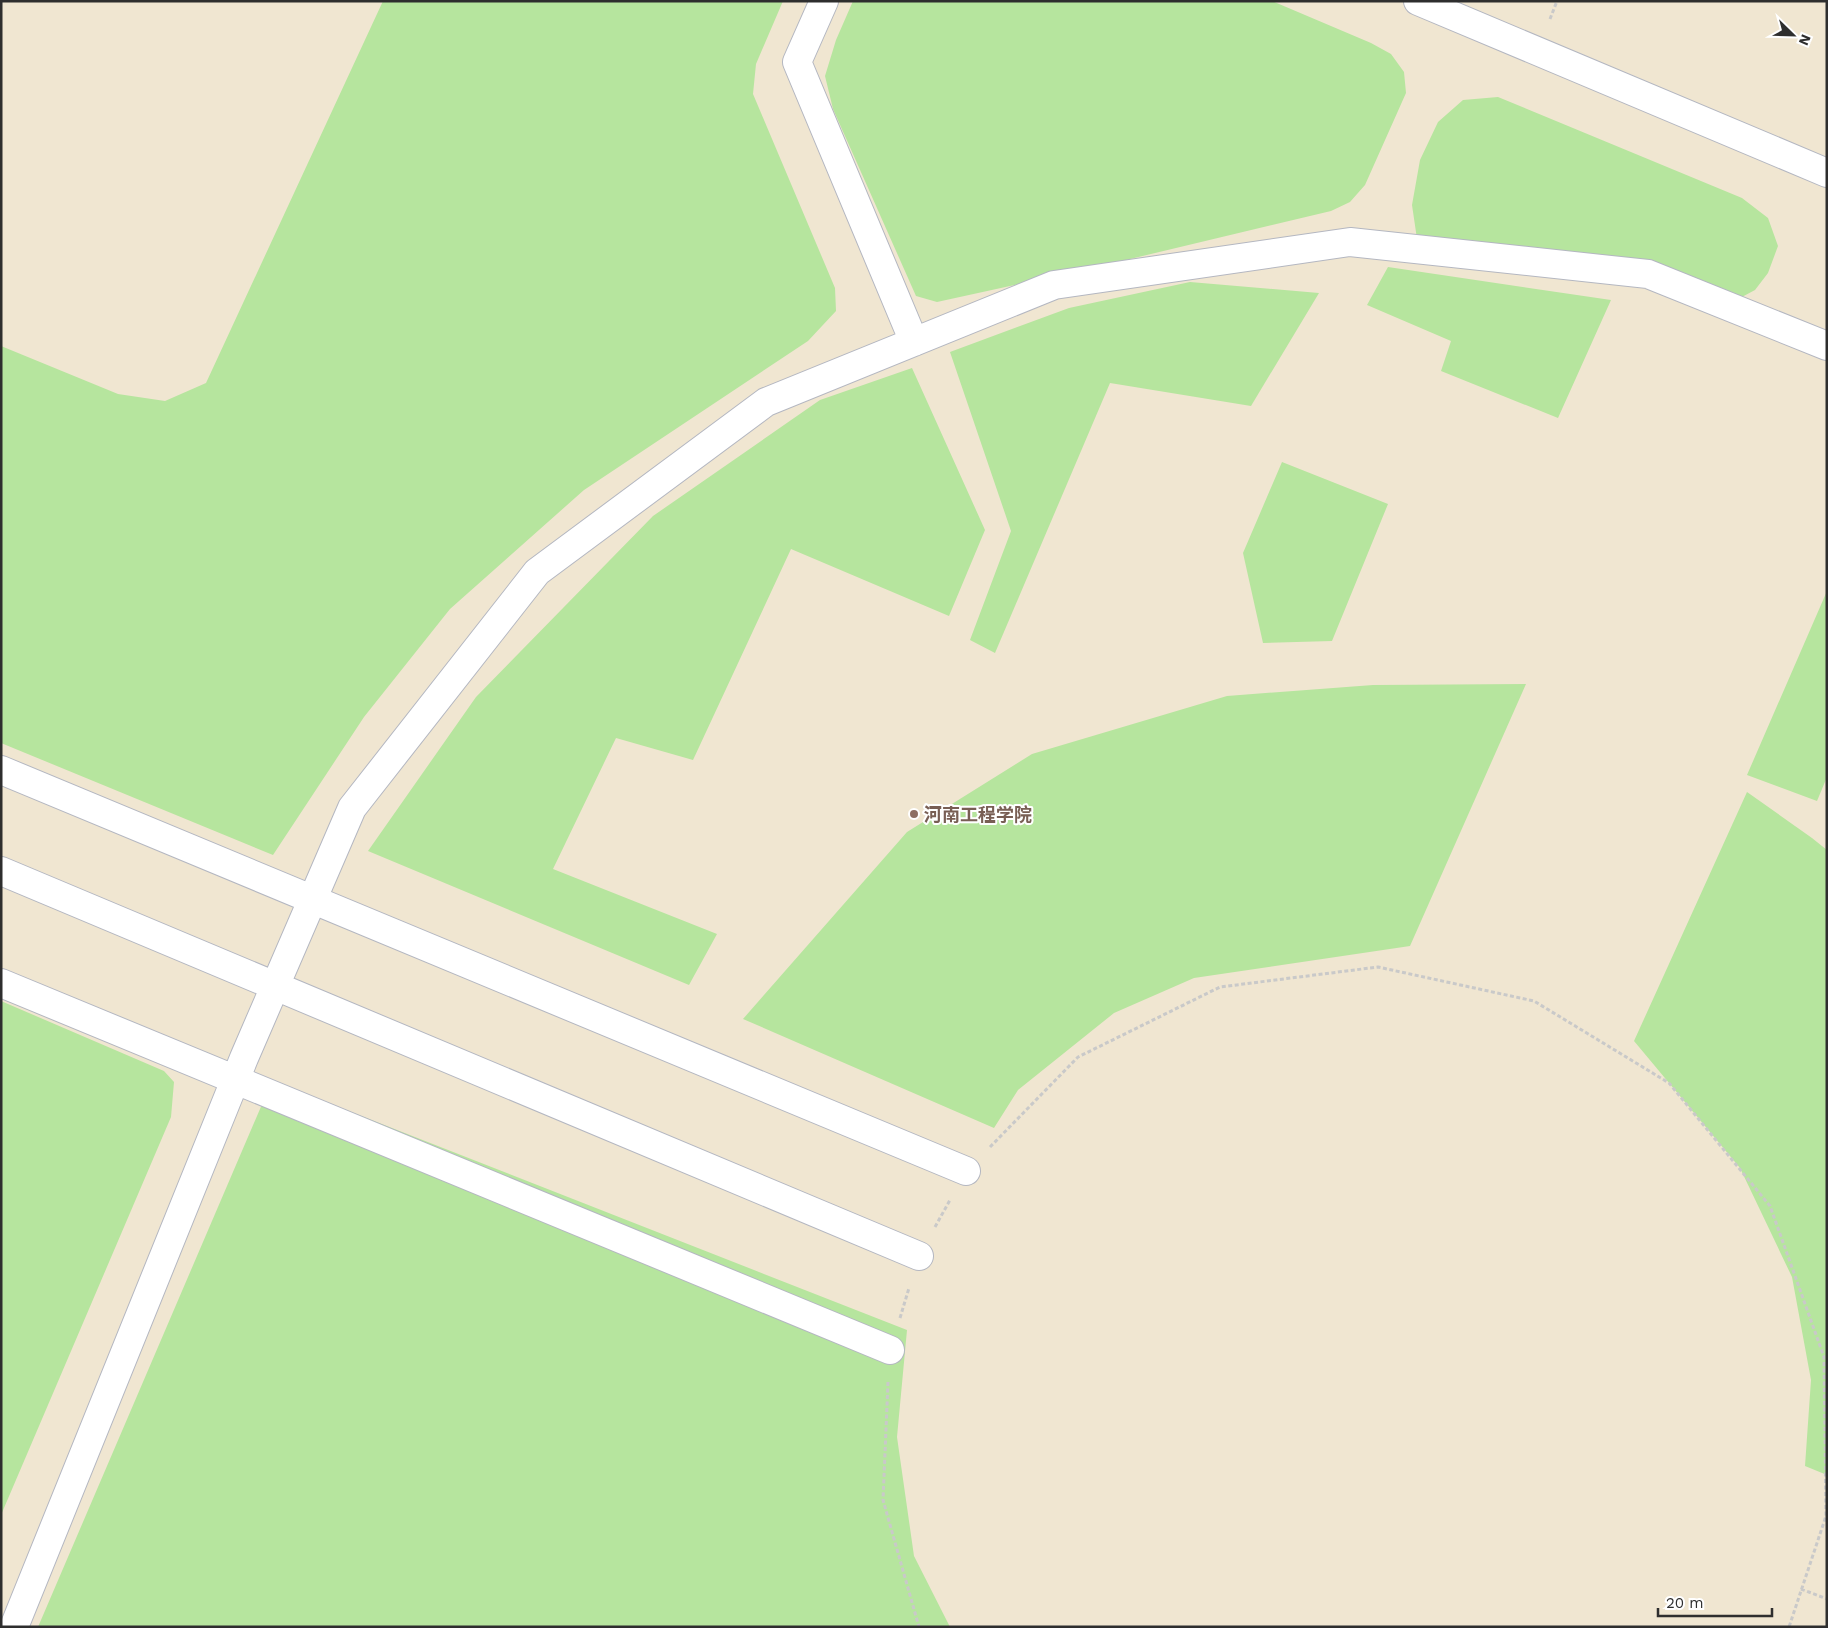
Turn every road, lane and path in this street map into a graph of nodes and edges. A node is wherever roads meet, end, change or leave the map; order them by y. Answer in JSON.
{"nodes":[{"id":1,"x":824,"y":1,"type":"edge"},
{"id":2,"x":1418,"y":1,"type":"edge"},
{"id":3,"x":1827,"y":173,"type":"edge"},
{"id":4,"x":914,"y":342,"type":"junction"},
{"id":5,"x":1827,"y":346,"type":"edge"},
{"id":6,"x":1,"y":770,"type":"edge"},
{"id":7,"x":1,"y":871,"type":"edge"},
{"id":8,"x":1,"y":983,"type":"edge"},
{"id":9,"x":966,"y":1171,"type":"junction"},
{"id":10,"x":919,"y":1256,"type":"junction"},
{"id":11,"x":890,"y":1350,"type":"junction"},
{"id":12,"x":1827,"y":1516,"type":"edge"},
{"id":13,"x":1801,"y":1589,"type":"junction"},
{"id":14,"x":1827,"y":1599,"type":"edge"},
{"id":15,"x":14,"y":1627,"type":"edge"},
{"id":16,"x":919,"y":1627,"type":"edge"},
{"id":17,"x":1789,"y":1627,"type":"edge"}],
"edges":[{"from":1,"to":4,"type":"street"},
{"from":2,"to":3,"type":"street"},
{"from":4,"to":5,"type":"street"},
{"from":4,"to":15,"type":"street"},
{"from":6,"to":9,"type":"street"},
{"from":7,"to":10,"type":"street"},
{"from":8,"to":11,"type":"street"},
{"from":9,"to":10,"type":"path"},
{"from":9,"to":12,"type":"path"},
{"from":10,"to":11,"type":"path"},
{"from":11,"to":16,"type":"path"},
{"from":12,"to":13,"type":"path"},
{"from":13,"to":14,"type":"path"},
{"from":13,"to":17,"type":"path"}]}
